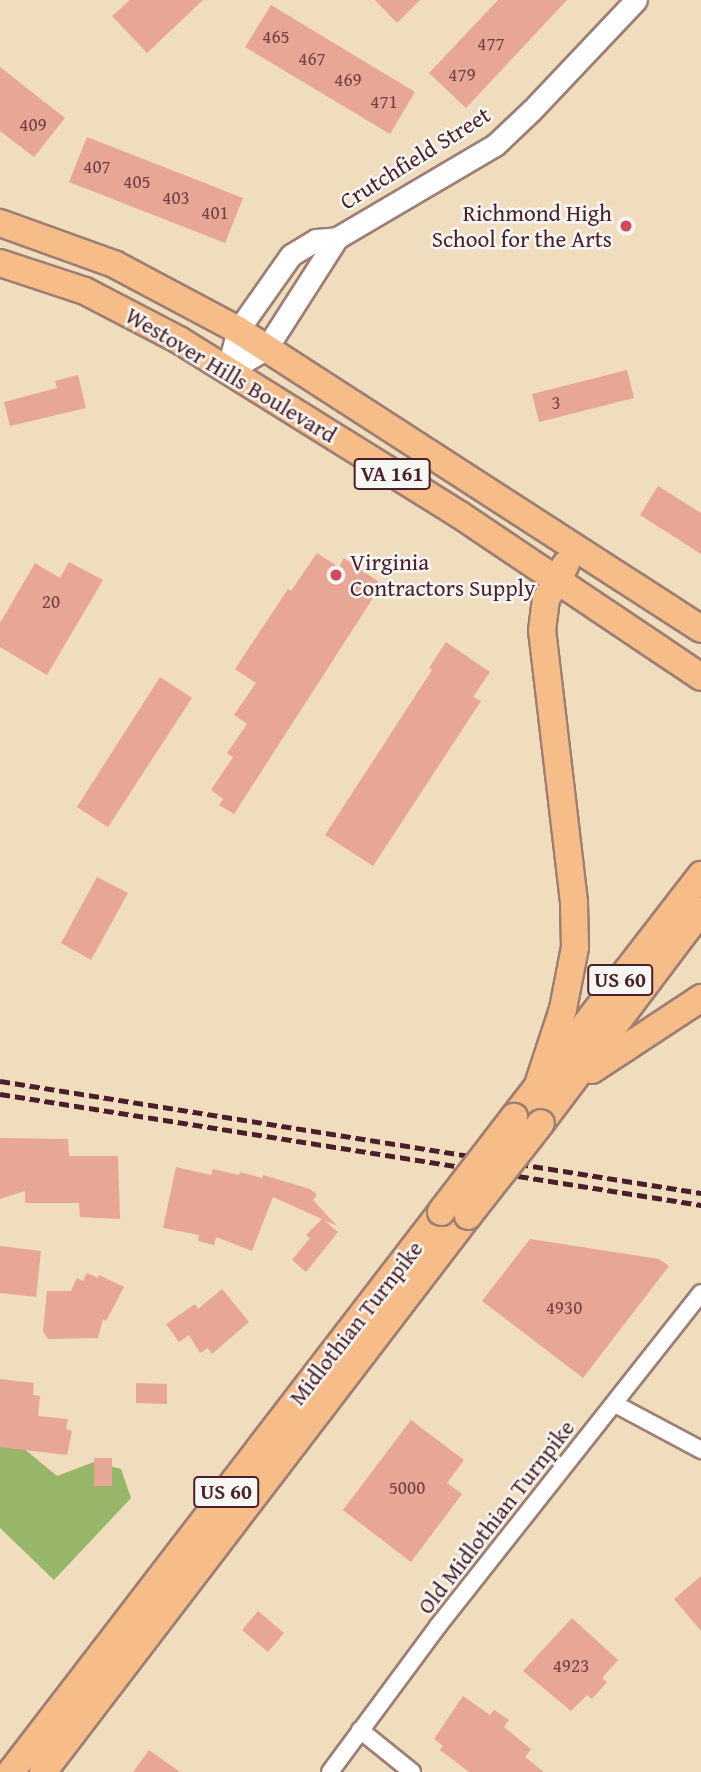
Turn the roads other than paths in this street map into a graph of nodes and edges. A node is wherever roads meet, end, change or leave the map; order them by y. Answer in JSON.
{"nodes":[{"id":1,"x":636,"y":0,"type":"edge"},
{"id":2,"x":0,"y":223,"type":"edge"},
{"id":3,"x":337,"y":238,"type":"junction"},
{"id":4,"x":0,"y":263,"type":"edge"},
{"id":5,"x":238,"y":330,"type":"junction"},
{"id":6,"x":266,"y":349,"type":"junction"},
{"id":7,"x":227,"y":371,"type":"junction"},
{"id":8,"x":575,"y":549,"type":"junction"},
{"id":9,"x":556,"y":579,"type":"junction"},
{"id":10,"x":701,"y":629,"type":"edge"},
{"id":11,"x":701,"y":677,"type":"edge"},
{"id":12,"x":701,"y":874,"type":"edge"},
{"id":13,"x":701,"y":911,"type":"edge"},
{"id":14,"x":701,"y":998,"type":"edge"},
{"id":15,"x":538,"y":1085,"type":"junction"},
{"id":16,"x":565,"y":1091,"type":"junction"},
{"id":17,"x":701,"y":1293,"type":"edge"},
{"id":18,"x":615,"y":1404,"type":"junction"},
{"id":19,"x":701,"y":1450,"type":"edge"},
{"id":20,"x":360,"y":1730,"type":"junction"},
{"id":21,"x":11,"y":1772,"type":"edge"},
{"id":22,"x":43,"y":1772,"type":"edge"},
{"id":23,"x":330,"y":1772,"type":"edge"},
{"id":24,"x":412,"y":1772,"type":"edge"}],
"edges":[{"from":1,"to":3,"type":"street","name":"Crutchfield Street"},
{"from":2,"to":5,"type":"main road","name":"Westover Hills Boulevard","number":"VA 161"},
{"from":3,"to":5,"type":"street","name":"Crutchfield Street"},
{"from":3,"to":6,"type":"street","name":"Crutchfield Street"},
{"from":4,"to":7,"type":"main road","name":"Westover Hills Boulevard","number":"VA 161"},
{"from":5,"to":6,"type":"main road","name":"Westover Hills Boulevard","number":"VA 161"},
{"from":5,"to":7,"type":"street","name":"Crutchfield Street"},
{"from":6,"to":7,"type":"street","name":"Crutchfield Street"},
{"from":6,"to":8,"type":"main road","name":"Westover Hills Boulevard","number":"VA 161"},
{"from":7,"to":9,"type":"main road","name":"Westover Hills Boulevard","number":"VA 161"},
{"from":8,"to":9,"type":"main road"},
{"from":8,"to":10,"type":"main road","number":"VA 161"},
{"from":9,"to":11,"type":"main road","number":"VA 161"},
{"from":9,"to":15,"type":"main road"},
{"from":12,"to":15,"type":"main road","name":"Midlothian Turnpike","number":"US 60"},
{"from":13,"to":16,"type":"main road","name":"Midlothian Turnpike","number":"US 60"},
{"from":14,"to":16,"type":"main road"},
{"from":15,"to":21,"type":"main road","name":"Midlothian Turnpike","number":"US 60","bridge":true},
{"from":16,"to":22,"type":"main road","name":"Midlothian Turnpike","number":"US 60","bridge":true},
{"from":17,"to":18,"type":"street","name":"Old Midlothian Turnpike"},
{"from":18,"to":19,"type":"street"},
{"from":18,"to":20,"type":"street","name":"Old Midlothian Turnpike"},
{"from":20,"to":23,"type":"street","name":"Old Midlothian Turnpike"},
{"from":20,"to":24,"type":"street"}]}
